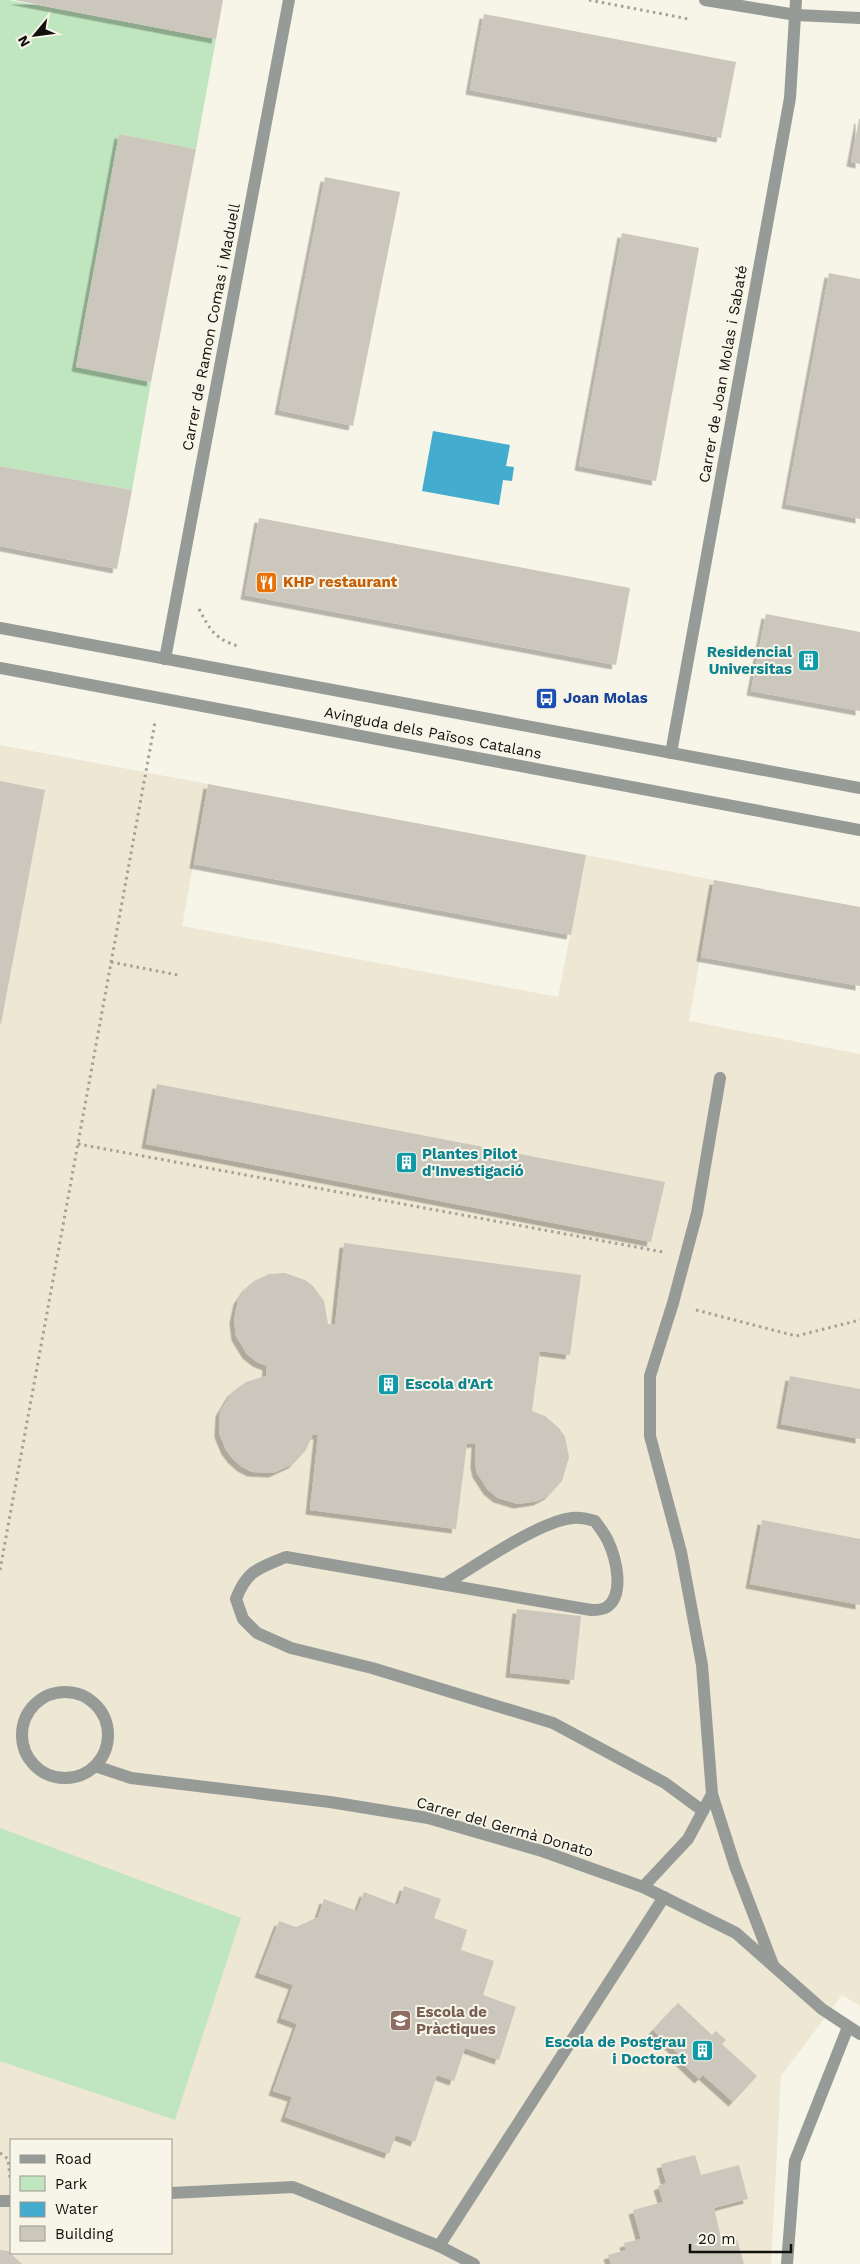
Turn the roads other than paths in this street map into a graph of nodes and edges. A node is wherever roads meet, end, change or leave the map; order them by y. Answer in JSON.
{"nodes":[{"id":1,"x":289,"y":0,"type":"edge"},
{"id":2,"x":704,"y":0,"type":"edge"},
{"id":3,"x":796,"y":0,"type":"edge"},
{"id":4,"x":796,"y":15,"type":"junction"},
{"id":5,"x":860,"y":18,"type":"edge"},
{"id":6,"x":0,"y":628,"type":"edge"},
{"id":7,"x":165,"y":659,"type":"junction"},
{"id":8,"x":0,"y":668,"type":"edge"},
{"id":9,"x":671,"y":753,"type":"junction"},
{"id":10,"x":860,"y":788,"type":"edge"},
{"id":11,"x":860,"y":830,"type":"edge"},
{"id":12,"x":720,"y":1078,"type":"dead end"},
{"id":13,"x":445,"y":1584,"type":"junction"},
{"id":14,"x":96,"y":1766,"type":"junction"},
{"id":15,"x":712,"y":1794,"type":"junction"},
{"id":16,"x":703,"y":1811,"type":"junction"},
{"id":17,"x":643,"y":1887,"type":"junction"},
{"id":18,"x":664,"y":1897,"type":"junction"},
{"id":19,"x":773,"y":1965,"type":"junction"},
{"id":20,"x":848,"y":2026,"type":"junction"},
{"id":21,"x":860,"y":2034,"type":"edge"},
{"id":22,"x":172,"y":2193,"type":"edge"},
{"id":23,"x":439,"y":2246,"type":"junction"},
{"id":24,"x":474,"y":2264,"type":"edge"},
{"id":25,"x":787,"y":2264,"type":"edge"}],
"edges":[{"from":1,"to":7,"type":"street","name":"Carrer de Ramon Comas i Maduell"},
{"from":2,"to":4,"type":"street"},
{"from":3,"to":4,"type":"street","name":"Carrer de Joan Molas i Sabaté"},
{"from":4,"to":5,"type":"street"},
{"from":4,"to":9,"type":"street","name":"Carrer de Joan Molas i Sabaté"},
{"from":6,"to":7,"type":"street","name":"Avinguda dels Països Catalans"},
{"from":7,"to":9,"type":"street","name":"Avinguda dels Països Catalans"},
{"from":8,"to":11,"type":"street","name":"Avinguda dels Països Catalans"},
{"from":9,"to":10,"type":"street","name":"Avinguda dels Països Catalans"},
{"from":12,"to":15,"type":"street"},
{"from":13,"to":13,"type":"street"},
{"from":13,"to":16,"type":"street"},
{"from":14,"to":14,"type":"street"},
{"from":14,"to":17,"type":"street","name":"Carrer del Germà Donato"},
{"from":15,"to":16,"type":"street"},
{"from":15,"to":19,"type":"street"},
{"from":16,"to":17,"type":"street"},
{"from":17,"to":18,"type":"street","name":"Carrer del Germà Donato"},
{"from":18,"to":19,"type":"street","name":"Carrer del Germà Donato"},
{"from":18,"to":23,"type":"street"},
{"from":19,"to":20,"type":"street","name":"Carrer del Germà Donato"},
{"from":20,"to":21,"type":"street","name":"Carrer del Germà Donato"},
{"from":20,"to":25,"type":"street"},
{"from":22,"to":23,"type":"street"},
{"from":23,"to":24,"type":"street"}]}
